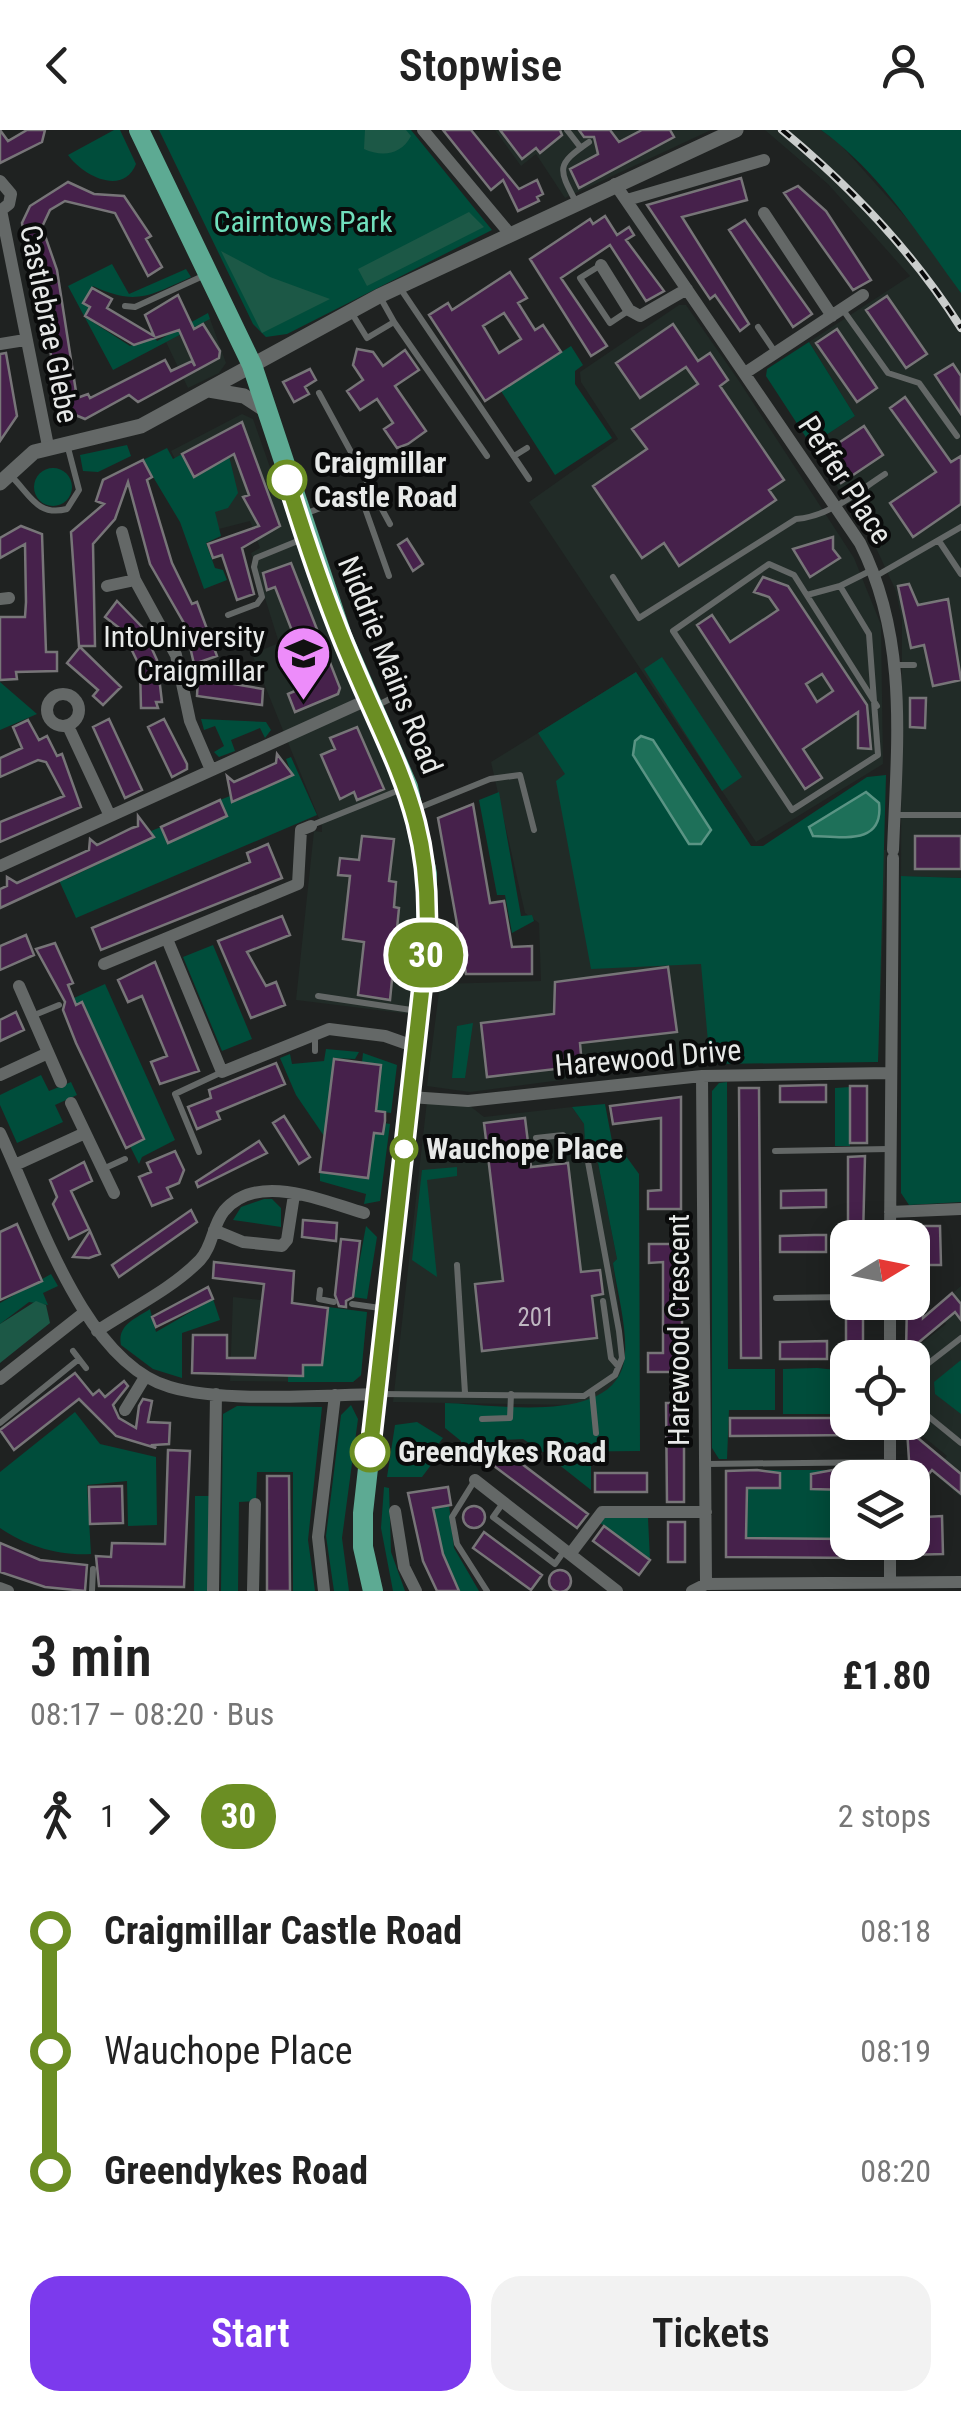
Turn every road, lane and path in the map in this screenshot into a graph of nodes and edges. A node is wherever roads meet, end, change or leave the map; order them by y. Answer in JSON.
{"nodes":[{"id":1,"x":140,"y":130,"type":"edge"},
{"id":2,"x":424,"y":130,"type":"edge"},
{"id":3,"x":567,"y":130,"type":"edge"},
{"id":4,"x":736,"y":130,"type":"edge"},
{"id":5,"x":589,"y":142,"type":"dead end"},
{"id":6,"x":580,"y":148,"type":"junction"},
{"id":7,"x":764,"y":160,"type":"dead end"},
{"id":8,"x":0,"y":181,"type":"edge"},
{"id":9,"x":615,"y":184,"type":"junction"},
{"id":10,"x":626,"y":200,"type":"junction"},
{"id":11,"x":577,"y":203,"type":"junction"},
{"id":12,"x":0,"y":210,"type":"edge"},
{"id":13,"x":764,"y":213,"type":"dead end"},
{"id":14,"x":510,"y":234,"type":"junction"},
{"id":15,"x":600,"y":265,"type":"joint"},
{"id":16,"x":208,"y":273,"type":"junction"},
{"id":17,"x":399,"y":286,"type":"junction"},
{"id":18,"x":687,"y":289,"type":"junction"},
{"id":19,"x":864,"y":295,"type":"dead end"},
{"id":20,"x":379,"y":296,"type":"junction"},
{"id":21,"x":124,"y":306,"type":"dead end"},
{"id":22,"x":630,"y":310,"type":"junction"},
{"id":23,"x":351,"y":312,"type":"junction"},
{"id":24,"x":837,"y":312,"type":"junction"},
{"id":25,"x":394,"y":322,"type":"junction"},
{"id":26,"x":758,"y":327,"type":"dead end"},
{"id":27,"x":25,"y":340,"type":"junction"},
{"id":28,"x":0,"y":344,"type":"edge"},
{"id":29,"x":776,"y":353,"type":"junction"},
{"id":30,"x":252,"y":365,"type":"junction"},
{"id":31,"x":745,"y":372,"type":"junction"},
{"id":32,"x":209,"y":390,"type":"junction"},
{"id":33,"x":320,"y":393,"type":"dead end"},
{"id":34,"x":264,"y":409,"type":"junction"},
{"id":35,"x":957,"y":436,"type":"dead end"},
{"id":36,"x":67,"y":443,"type":"junction"},
{"id":37,"x":48,"y":446,"type":"junction"},
{"id":38,"x":528,"y":448,"type":"dead end"},
{"id":39,"x":486,"y":456,"type":"dead end"},
{"id":40,"x":514,"y":456,"type":"junction"},
{"id":41,"x":885,"y":474,"type":"dead end"},
{"id":42,"x":4,"y":479,"type":"edge"},
{"id":43,"x":530,"y":479,"type":"dead end"},
{"id":44,"x":372,"y":490,"type":"junction"},
{"id":45,"x":360,"y":494,"type":"junction"},
{"id":46,"x":835,"y":507,"type":"junction"},
{"id":47,"x":298,"y":516,"type":"junction"},
{"id":48,"x":390,"y":524,"type":"dead end"},
{"id":49,"x":961,"y":527,"type":"edge"},
{"id":50,"x":122,"y":532,"type":"dead end"},
{"id":51,"x":306,"y":538,"type":"junction"},
{"id":52,"x":939,"y":541,"type":"junction"},
{"id":53,"x":875,"y":573,"type":"junction"},
{"id":54,"x":961,"y":574,"type":"edge"},
{"id":55,"x":390,"y":576,"type":"dead end"},
{"id":56,"x":613,"y":576,"type":"dead end"},
{"id":57,"x":134,"y":580,"type":"junction"},
{"id":58,"x":107,"y":586,"type":"dead end"},
{"id":59,"x":840,"y":586,"type":"junction"},
{"id":60,"x":807,"y":595,"type":"junction"},
{"id":61,"x":228,"y":615,"type":"dead end"},
{"id":62,"x":894,"y":665,"type":"junction"},
{"id":63,"x":914,"y":665,"type":"dead end"},
{"id":64,"x":398,"y":696,"type":"dead end"},
{"id":65,"x":370,"y":703,"type":"junction"},
{"id":66,"x":877,"y":706,"type":"junction"},
{"id":67,"x":68,"y":726,"type":"dead end"},
{"id":68,"x":211,"y":770,"type":"junction"},
{"id":69,"x":408,"y":786,"type":"junction"},
{"id":70,"x":414,"y":809,"type":"junction"},
{"id":71,"x":894,"y":815,"type":"junction"},
{"id":72,"x":961,"y":815,"type":"edge"},
{"id":73,"x":110,"y":816,"type":"junction"},
{"id":74,"x":312,"y":826,"type":"joint"},
{"id":75,"x":534,"y":830,"type":"dead end"},
{"id":76,"x":0,"y":866,"type":"edge"},
{"id":77,"x":167,"y":939,"type":"junction"},
{"id":78,"x":104,"y":964,"type":"dead end"},
{"id":79,"x":20,"y":986,"type":"dead end"},
{"id":80,"x":318,"y":996,"type":"dead end"},
{"id":81,"x":59,"y":1005,"type":"dead end"},
{"id":82,"x":419,"y":1011,"type":"junction"},
{"id":83,"x":32,"y":1016,"type":"junction"},
{"id":84,"x":314,"y":1032,"type":"junction"},
{"id":85,"x":416,"y":1047,"type":"junction"},
{"id":86,"x":315,"y":1052,"type":"dead end"},
{"id":87,"x":48,"y":1053,"type":"junction"},
{"id":88,"x":222,"y":1072,"type":"junction"},
{"id":89,"x":890,"y":1072,"type":"junction"},
{"id":90,"x":0,"y":1075,"type":"edge"},
{"id":91,"x":702,"y":1076,"type":"junction"},
{"id":92,"x":61,"y":1082,"type":"dead end"},
{"id":93,"x":410,"y":1097,"type":"junction"},
{"id":94,"x":71,"y":1103,"type":"dead end"},
{"id":95,"x":86,"y":1133,"type":"junction"},
{"id":96,"x":0,"y":1134,"type":"edge"},
{"id":97,"x":536,"y":1138,"type":"dead end"},
{"id":98,"x":890,"y":1149,"type":"junction"},
{"id":99,"x":776,"y":1151,"type":"dead end"},
{"id":100,"x":199,"y":1152,"type":"dead end"},
{"id":101,"x":125,"y":1159,"type":"dead end"},
{"id":102,"x":15,"y":1165,"type":"junction"},
{"id":103,"x":102,"y":1169,"type":"junction"},
{"id":104,"x":114,"y":1193,"type":"dead end"},
{"id":105,"x":294,"y":1195,"type":"junction"},
{"id":106,"x":961,"y":1209,"type":"edge"},
{"id":107,"x":890,"y":1212,"type":"junction"},
{"id":108,"x":364,"y":1213,"type":"dead end"},
{"id":109,"x":890,"y":1220,"type":"edge"},
{"id":110,"x":214,"y":1230,"type":"junction"},
{"id":111,"x":456,"y":1265,"type":"dead end"},
{"id":112,"x":320,"y":1290,"type":"dead end"},
{"id":113,"x":830,"y":1297,"type":"edge"},
{"id":114,"x":776,"y":1298,"type":"dead end"},
{"id":115,"x":334,"y":1302,"type":"dead end"},
{"id":116,"x":603,"y":1302,"type":"dead end"},
{"id":117,"x":352,"y":1304,"type":"dead end"},
{"id":118,"x":386,"y":1308,"type":"junction"},
{"id":119,"x":85,"y":1312,"type":"junction"},
{"id":120,"x":97,"y":1331,"type":"junction"},
{"id":121,"x":961,"y":1338,"type":"edge"},
{"id":122,"x":73,"y":1351,"type":"dead end"},
{"id":123,"x":79,"y":1359,"type":"junction"},
{"id":124,"x":930,"y":1362,"type":"edge"},
{"id":125,"x":618,"y":1366,"type":"junction"},
{"id":126,"x":86,"y":1368,"type":"dead end"},
{"id":127,"x":145,"y":1377,"type":"junction"},
{"id":128,"x":0,"y":1379,"type":"edge"},
{"id":129,"x":592,"y":1392,"type":"junction"},
{"id":130,"x":465,"y":1393,"type":"junction"},
{"id":131,"x":216,"y":1394,"type":"junction"},
{"id":132,"x":378,"y":1394,"type":"junction"},
{"id":133,"x":510,"y":1394,"type":"junction"},
{"id":134,"x":335,"y":1395,"type":"junction"},
{"id":135,"x":125,"y":1410,"type":"dead end"},
{"id":136,"x":930,"y":1418,"type":"edge"},
{"id":137,"x":482,"y":1420,"type":"dead end"},
{"id":138,"x":0,"y":1422,"type":"edge"},
{"id":139,"x":596,"y":1434,"type":"dead end"},
{"id":140,"x":961,"y":1443,"type":"edge"},
{"id":141,"x":830,"y":1463,"type":"edge"},
{"id":142,"x":705,"y":1464,"type":"junction"},
{"id":143,"x":475,"y":1480,"type":"joint"},
{"id":144,"x":255,"y":1504,"type":"dead end"},
{"id":145,"x":395,"y":1511,"type":"dead end"},
{"id":146,"x":706,"y":1512,"type":"junction"},
{"id":147,"x":568,"y":1551,"type":"junction"},
{"id":148,"x":891,"y":1560,"type":"edge"},
{"id":149,"x":93,"y":1568,"type":"dead end"},
{"id":150,"x":961,"y":1582,"type":"edge"},
{"id":151,"x":706,"y":1584,"type":"junction"},
{"id":152,"x":893,"y":1586,"type":"edge"},
{"id":153,"x":919,"y":1587,"type":"edge"},
{"id":154,"x":0,"y":1588,"type":"edge"},
{"id":155,"x":8,"y":1591,"type":"edge"},
{"id":156,"x":92,"y":1591,"type":"edge"},
{"id":157,"x":213,"y":1591,"type":"edge"},
{"id":158,"x":254,"y":1591,"type":"edge"},
{"id":159,"x":324,"y":1591,"type":"edge"},
{"id":160,"x":373,"y":1591,"type":"edge"},
{"id":161,"x":416,"y":1591,"type":"edge"},
{"id":162,"x":487,"y":1591,"type":"edge"},
{"id":163,"x":617,"y":1591,"type":"edge"},
{"id":164,"x":692,"y":1591,"type":"edge"}],
"edges":[{"from":1,"to":16,"type":"main road","name":"Niddrie Mains Road"},
{"from":2,"to":14,"type":"street"},
{"from":3,"to":6,"type":"lane"},
{"from":4,"to":9,"type":"street"},
{"from":5,"to":6,"type":"lane"},
{"from":6,"to":11,"type":"lane"},
{"from":7,"to":10,"type":"street"},
{"from":8,"to":12,"type":"street","name":"Castlebrae Glebe"},
{"from":9,"to":10,"type":"street","name":"Peffer Place"},
{"from":9,"to":11,"type":"street"},
{"from":10,"to":18,"type":"street","name":"Peffer Place"},
{"from":11,"to":14,"type":"street"},
{"from":12,"to":27,"type":"street","name":"Castlebrae Glebe"},
{"from":13,"to":24,"type":"street"},
{"from":14,"to":17,"type":"street"},
{"from":15,"to":22,"type":"street"},
{"from":15,"to":22,"type":"lane"},
{"from":16,"to":21,"type":"lane"},
{"from":16,"to":30,"type":"main road","name":"Niddrie Mains Road"},
{"from":17,"to":20,"type":"street"},
{"from":17,"to":40,"type":"lane"},
{"from":18,"to":22,"type":"street"},
{"from":18,"to":31,"type":"street","name":"Peffer Place"},
{"from":19,"to":24,"type":"street"},
{"from":20,"to":23,"type":"street"},
{"from":20,"to":25,"type":"lane"},
{"from":23,"to":25,"type":"lane"},
{"from":23,"to":30,"type":"street"},
{"from":24,"to":29,"type":"street"},
{"from":24,"to":35,"type":"lane"},
{"from":25,"to":39,"type":"lane"},
{"from":26,"to":29,"type":"lane"},
{"from":27,"to":28,"type":"street"},
{"from":27,"to":37,"type":"street","name":"Castlebrae Glebe"},
{"from":29,"to":31,"type":"street"},
{"from":30,"to":32,"type":"street"},
{"from":30,"to":34,"type":"main road","name":"Niddrie Mains Road"},
{"from":31,"to":46,"type":"street","name":"Peffer Place"},
{"from":32,"to":34,"type":"street"},
{"from":32,"to":36,"type":"street"},
{"from":33,"to":44,"type":"lane"},
{"from":34,"to":47,"type":"main road","name":"Niddrie Mains Road"},
{"from":36,"to":37,"type":"street"},
{"from":36,"to":42,"type":"lane"},
{"from":37,"to":42,"type":"street"},
{"from":38,"to":40,"type":"lane"},
{"from":40,"to":43,"type":"lane"},
{"from":41,"to":46,"type":"lane"},
{"from":44,"to":45,"type":"lane"},
{"from":44,"to":48,"type":"lane"},
{"from":45,"to":47,"type":"lane"},
{"from":45,"to":55,"type":"lane"},
{"from":46,"to":53,"type":"street","name":"Peffer Place"},
{"from":46,"to":56,"type":"lane"},
{"from":47,"to":51,"type":"main road","name":"Niddrie Mains Road"},
{"from":49,"to":52,"type":"lane"},
{"from":50,"to":57,"type":"street"},
{"from":51,"to":61,"type":"lane"},
{"from":51,"to":65,"type":"main road","name":"Niddrie Mains Road"},
{"from":52,"to":53,"type":"lane"},
{"from":52,"to":54,"type":"lane"},
{"from":53,"to":59,"type":"lane"},
{"from":53,"to":62,"type":"street","name":"Peffer Place"},
{"from":57,"to":58,"type":"street"},
{"from":57,"to":68,"type":"street"},
{"from":59,"to":60,"type":"lane"},
{"from":59,"to":66,"type":"lane"},
{"from":60,"to":66,"type":"lane"},
{"from":60,"to":66,"type":"lane"},
{"from":62,"to":63,"type":"lane"},
{"from":62,"to":71,"type":"street","name":"Peffer Place"},
{"from":64,"to":65,"type":"lane"},
{"from":65,"to":68,"type":"street"},
{"from":65,"to":69,"type":"main road","name":"Niddrie Mains Road"},
{"from":67,"to":73,"type":"street"},
{"from":68,"to":73,"type":"street"},
{"from":69,"to":70,"type":"main road","name":"Niddrie Mains Road"},
{"from":69,"to":74,"type":"lane"},
{"from":70,"to":75,"type":"lane"},
{"from":70,"to":82,"type":"main road","name":"Niddrie Mains Road"},
{"from":71,"to":72,"type":"lane"},
{"from":71,"to":89,"type":"street","name":"Peffer Place"},
{"from":73,"to":76,"type":"street"},
{"from":74,"to":77,"type":"street"},
{"from":77,"to":78,"type":"street"},
{"from":77,"to":88,"type":"street"},
{"from":79,"to":83,"type":"street"},
{"from":80,"to":82,"type":"lane"},
{"from":81,"to":83,"type":"lane"},
{"from":82,"to":85,"type":"main road","name":"Niddrie Mains Road"},
{"from":83,"to":87,"type":"street"},
{"from":84,"to":85,"type":"street"},
{"from":84,"to":86,"type":"lane"},
{"from":84,"to":88,"type":"street"},
{"from":85,"to":93,"type":"main road","name":"Niddrie Mains Road"},
{"from":87,"to":90,"type":"street"},
{"from":87,"to":92,"type":"street"},
{"from":88,"to":100,"type":"lane"},
{"from":89,"to":91,"type":"street","name":"Harewood Drive"},
{"from":89,"to":98,"type":"street","name":"Peffer Place"},
{"from":91,"to":93,"type":"street","name":"Harewood Drive"},
{"from":91,"to":142,"type":"street","name":"Harewood Crescent"},
{"from":93,"to":118,"type":"main road","name":"Niddrie Mains Road"},
{"from":94,"to":95,"type":"street"},
{"from":95,"to":102,"type":"street"},
{"from":95,"to":103,"type":"street"},
{"from":96,"to":102,"type":"street"},
{"from":97,"to":125,"type":"lane"},
{"from":98,"to":99,"type":"lane"},
{"from":98,"to":107,"type":"street","name":"Peffer Place"},
{"from":101,"to":103,"type":"lane"},
{"from":102,"to":119,"type":"street"},
{"from":103,"to":104,"type":"street"},
{"from":105,"to":108,"type":"street"},
{"from":105,"to":110,"type":"street"},
{"from":105,"to":110,"type":"street"},
{"from":106,"to":107,"type":"street"},
{"from":107,"to":109,"type":"street","name":"Peffer Place"},
{"from":110,"to":120,"type":"street"},
{"from":111,"to":130,"type":"lane"},
{"from":112,"to":115,"type":"lane"},
{"from":113,"to":114,"type":"lane"},
{"from":116,"to":125,"type":"lane"},
{"from":117,"to":118,"type":"lane"},
{"from":118,"to":132,"type":"main road","name":"Niddrie Mains Road"},
{"from":119,"to":120,"type":"street"},
{"from":119,"to":128,"type":"street"},
{"from":120,"to":127,"type":"street"},
{"from":121,"to":124,"type":"lane"},
{"from":122,"to":123,"type":"lane"},
{"from":123,"to":126,"type":"lane"},
{"from":123,"to":138,"type":"lane"},
{"from":125,"to":129,"type":"lane"},
{"from":127,"to":131,"type":"street"},
{"from":127,"to":135,"type":"street"},
{"from":129,"to":133,"type":"lane"},
{"from":129,"to":139,"type":"lane"},
{"from":130,"to":132,"type":"lane"},
{"from":130,"to":133,"type":"lane"},
{"from":131,"to":134,"type":"street"},
{"from":131,"to":157,"type":"street"},
{"from":132,"to":134,"type":"street"},
{"from":132,"to":160,"type":"main road","name":"Niddrie Mains Road"},
{"from":133,"to":137,"type":"lane"},
{"from":134,"to":159,"type":"street"},
{"from":136,"to":140,"type":"lane"},
{"from":141,"to":142,"type":"lane"},
{"from":142,"to":146,"type":"street","name":"Harewood Crescent"},
{"from":143,"to":147,"type":"street"},
{"from":143,"to":162,"type":"lane"},
{"from":144,"to":158,"type":"street"},
{"from":145,"to":161,"type":"street"},
{"from":146,"to":147,"type":"street"},
{"from":146,"to":151,"type":"street","name":"Harewood Crescent"},
{"from":147,"to":163,"type":"street"},
{"from":148,"to":152,"type":"street"},
{"from":149,"to":156,"type":"lane"},
{"from":150,"to":153,"type":"street"},
{"from":151,"to":152,"type":"street"},
{"from":151,"to":164,"type":"street"},
{"from":152,"to":153,"type":"street"},
{"from":154,"to":155,"type":"street"}]}
